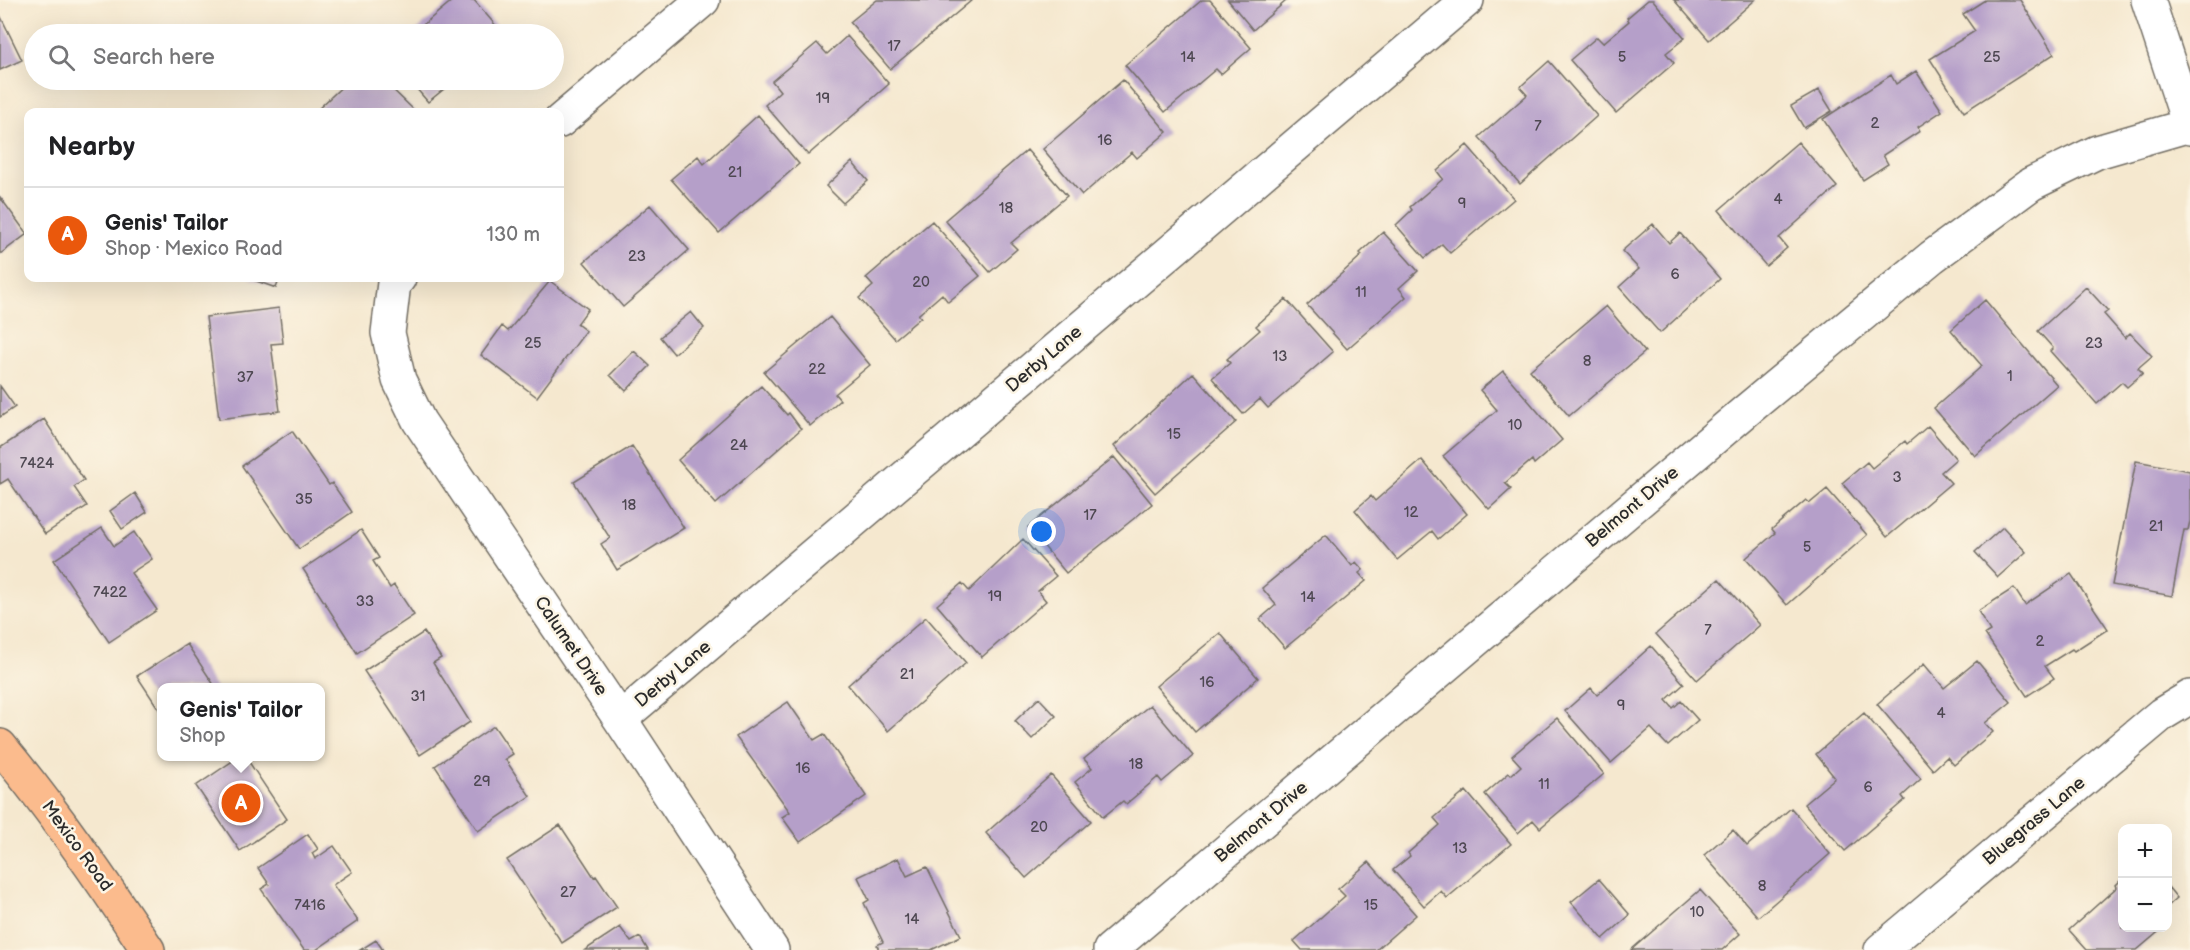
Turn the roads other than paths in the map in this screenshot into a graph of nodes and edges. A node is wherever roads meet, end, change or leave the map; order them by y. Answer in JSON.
{"nodes":[{"id":1,"x":704,"y":0,"type":"edge"},
{"id":2,"x":1467,"y":0,"type":"edge"},
{"id":3,"x":2148,"y":0,"type":"edge"},
{"id":4,"x":564,"y":118,"type":"edge"},
{"id":5,"x":2190,"y":126,"type":"edge"},
{"id":6,"x":395,"y":282,"type":"edge"},
{"id":7,"x":2190,"y":697,"type":"edge"},
{"id":8,"x":620,"y":719,"type":"junction"},
{"id":9,"x":0,"y":746,"type":"edge"},
{"id":10,"x":148,"y":950,"type":"edge"},
{"id":11,"x":772,"y":950,"type":"edge"},
{"id":12,"x":1110,"y":950,"type":"edge"},
{"id":13,"x":1881,"y":950,"type":"edge"}],
"edges":[{"from":1,"to":4,"type":"street"},
{"from":2,"to":8,"type":"street","name":"Derby Lane"},
{"from":3,"to":5,"type":"street"},
{"from":5,"to":12,"type":"street","name":"Belmont Drive"},
{"from":6,"to":8,"type":"street","name":"Calumet Drive"},
{"from":7,"to":13,"type":"street","name":"Bluegrass Lane"},
{"from":8,"to":11,"type":"street","name":"Calumet Drive"},
{"from":9,"to":10,"type":"main road","name":"Mexico Road"}]}
